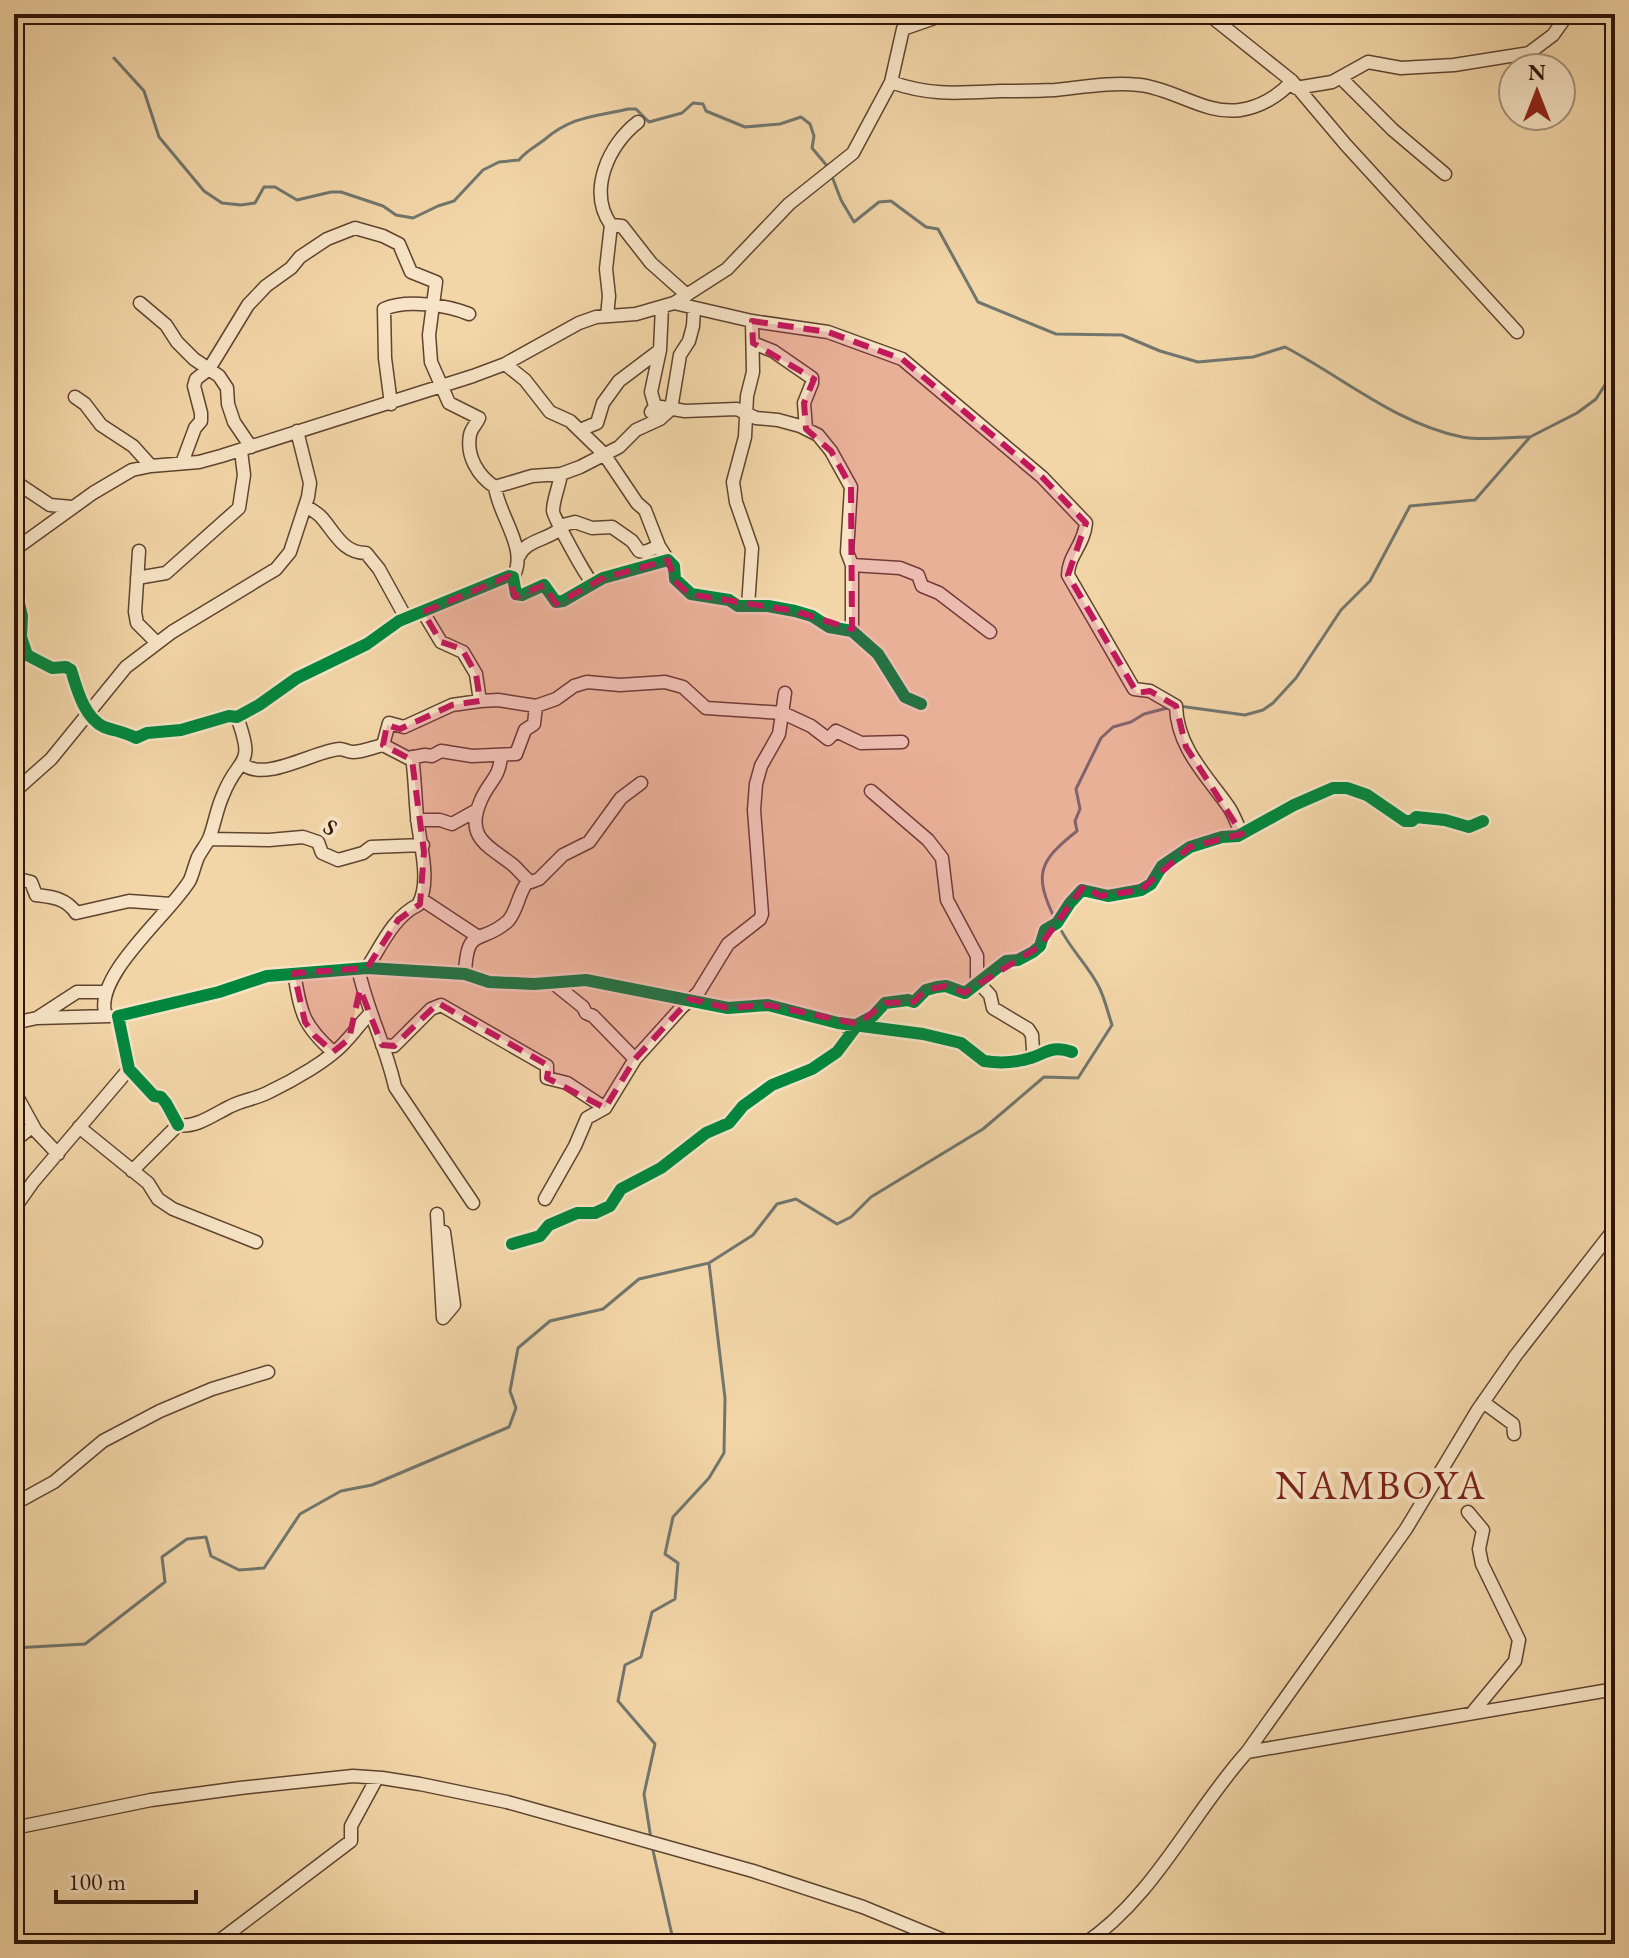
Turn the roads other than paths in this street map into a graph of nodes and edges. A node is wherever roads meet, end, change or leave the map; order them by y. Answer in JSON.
{"nodes":[{"id":1,"x":910,"y":14,"type":"edge"},
{"id":2,"x":946,"y":14,"type":"edge"},
{"id":3,"x":1208,"y":14,"type":"edge"},
{"id":4,"x":1568,"y":14,"type":"edge"},
{"id":5,"x":1224,"y":21,"type":"edge"},
{"id":6,"x":903,"y":29,"type":"junction"},
{"id":7,"x":1341,"y":78,"type":"junction"},
{"id":8,"x":891,"y":82,"type":"junction"},
{"id":9,"x":1294,"y":84,"type":"junction"},
{"id":10,"x":638,"y":122,"type":"dead end"},
{"id":11,"x":1445,"y":174,"type":"dead end"},
{"id":12,"x":611,"y":225,"type":"junction"},
{"id":13,"x":687,"y":295,"type":"junction"},
{"id":14,"x":140,"y":303,"type":"dead end"},
{"id":15,"x":668,"y":305,"type":"junction"},
{"id":16,"x":434,"y":307,"type":"junction"},
{"id":17,"x":694,"y":309,"type":"junction"},
{"id":18,"x":469,"y":314,"type":"dead end"},
{"id":19,"x":607,"y":316,"type":"junction"},
{"id":20,"x":752,"y":321,"type":"junction"},
{"id":21,"x":1517,"y":332,"type":"dead end"},
{"id":22,"x":753,"y":343,"type":"junction"},
{"id":23,"x":660,"y":350,"type":"junction"},
{"id":24,"x":505,"y":364,"type":"junction"},
{"id":25,"x":209,"y":369,"type":"junction"},
{"id":26,"x":441,"y":387,"type":"junction"},
{"id":27,"x":75,"y":397,"type":"dead end"},
{"id":28,"x":391,"y":404,"type":"junction"},
{"id":29,"x":655,"y":406,"type":"junction"},
{"id":30,"x":671,"y":409,"type":"junction"},
{"id":31,"x":745,"y":411,"type":"junction"},
{"id":32,"x":647,"y":426,"type":"junction"},
{"id":33,"x":806,"y":429,"type":"junction"},
{"id":34,"x":580,"y":430,"type":"junction"},
{"id":35,"x":297,"y":431,"type":"junction"},
{"id":36,"x":246,"y":449,"type":"junction"},
{"id":37,"x":604,"y":454,"type":"junction"},
{"id":38,"x":182,"y":463,"type":"junction"},
{"id":39,"x":151,"y":466,"type":"junction"},
{"id":40,"x":561,"y":474,"type":"junction"},
{"id":41,"x":14,"y":481,"type":"edge"},
{"id":42,"x":495,"y":487,"type":"junction"},
{"id":43,"x":306,"y":506,"type":"junction"},
{"id":44,"x":72,"y":507,"type":"junction"},
{"id":45,"x":559,"y":528,"type":"junction"},
{"id":46,"x":659,"y":546,"type":"junction"},
{"id":47,"x":14,"y":550,"type":"edge"},
{"id":48,"x":139,"y":551,"type":"dead end"},
{"id":49,"x":519,"y":556,"type":"junction"},
{"id":50,"x":668,"y":560,"type":"junction"},
{"id":51,"x":852,"y":565,"type":"junction"},
{"id":52,"x":513,"y":577,"type":"junction"},
{"id":53,"x":137,"y":578,"type":"junction"},
{"id":54,"x":14,"y":582,"type":"edge"},
{"id":55,"x":592,"y":582,"type":"junction"},
{"id":56,"x":748,"y":606,"type":"junction"},
{"id":57,"x":423,"y":612,"type":"junction"},
{"id":58,"x":406,"y":618,"type":"junction"},
{"id":59,"x":852,"y":631,"type":"junction"},
{"id":60,"x":990,"y":632,"type":"dead end"},
{"id":61,"x":18,"y":637,"type":"edge"},
{"id":62,"x":157,"y":643,"type":"junction"},
{"id":63,"x":785,"y":693,"type":"dead end"},
{"id":64,"x":480,"y":701,"type":"junction"},
{"id":65,"x":921,"y":704,"type":"dead end"},
{"id":66,"x":536,"y":706,"type":"junction"},
{"id":67,"x":783,"y":713,"type":"junction"},
{"id":68,"x":90,"y":714,"type":"junction"},
{"id":69,"x":237,"y":717,"type":"junction"},
{"id":70,"x":902,"y":742,"type":"dead end"},
{"id":71,"x":383,"y":745,"type":"junction"},
{"id":72,"x":501,"y":755,"type":"junction"},
{"id":73,"x":412,"y":757,"type":"junction"},
{"id":74,"x":243,"y":764,"type":"junction"},
{"id":75,"x":641,"y":783,"type":"dead end"},
{"id":76,"x":871,"y":791,"type":"dead end"},
{"id":77,"x":14,"y":792,"type":"edge"},
{"id":78,"x":477,"y":810,"type":"junction"},
{"id":79,"x":417,"y":820,"type":"junction"},
{"id":80,"x":1483,"y":821,"type":"dead end"},
{"id":81,"x":1242,"y":834,"type":"junction"},
{"id":82,"x":209,"y":839,"type":"junction"},
{"id":83,"x":423,"y":845,"type":"junction"},
{"id":84,"x":14,"y":878,"type":"edge"},
{"id":85,"x":528,"y":881,"type":"junction"},
{"id":86,"x":421,"y":899,"type":"junction"},
{"id":87,"x":171,"y":904,"type":"junction"},
{"id":88,"x":477,"y":936,"type":"junction"},
{"id":89,"x":363,"y":968,"type":"junction"},
{"id":90,"x":294,"y":973,"type":"junction"},
{"id":91,"x":465,"y":974,"type":"junction"},
{"id":92,"x":552,"y":982,"type":"junction"},
{"id":93,"x":979,"y":984,"type":"junction"},
{"id":94,"x":105,"y":992,"type":"junction"},
{"id":95,"x":690,"y":999,"type":"junction"},
{"id":96,"x":370,"y":1014,"type":"junction"},
{"id":97,"x":112,"y":1016,"type":"junction"},
{"id":98,"x":37,"y":1018,"type":"junction"},
{"id":99,"x":14,"y":1023,"type":"edge"},
{"id":100,"x":858,"y":1024,"type":"junction"},
{"id":101,"x":382,"y":1045,"type":"junction"},
{"id":102,"x":333,"y":1052,"type":"junction"},
{"id":103,"x":1072,"y":1052,"type":"dead end"},
{"id":104,"x":1038,"y":1053,"type":"junction"},
{"id":105,"x":635,"y":1059,"type":"junction"},
{"id":106,"x":129,"y":1069,"type":"junction"},
{"id":107,"x":14,"y":1091,"type":"edge"},
{"id":108,"x":605,"y":1108,"type":"junction"},
{"id":109,"x":178,"y":1125,"type":"junction"},
{"id":110,"x":33,"y":1126,"type":"junction"},
{"id":111,"x":79,"y":1127,"type":"junction"},
{"id":112,"x":14,"y":1141,"type":"edge"},
{"id":113,"x":58,"y":1154,"type":"junction"},
{"id":114,"x":132,"y":1171,"type":"junction"},
{"id":115,"x":545,"y":1199,"type":"dead end"},
{"id":116,"x":473,"y":1203,"type":"dead end"},
{"id":117,"x":14,"y":1209,"type":"edge"},
{"id":118,"x":437,"y":1214,"type":"dead end"},
{"id":119,"x":1615,"y":1228,"type":"edge"},
{"id":120,"x":444,"y":1232,"type":"dead end"},
{"id":121,"x":256,"y":1242,"type":"dead end"},
{"id":122,"x":512,"y":1244,"type":"dead end"},
{"id":123,"x":268,"y":1372,"type":"dead end"},
{"id":124,"x":1483,"y":1402,"type":"junction"},
{"id":125,"x":1514,"y":1434,"type":"dead end"},
{"id":126,"x":14,"y":1504,"type":"edge"},
{"id":127,"x":1468,"y":1512,"type":"dead end"},
{"id":128,"x":1615,"y":1689,"type":"edge"},
{"id":129,"x":1472,"y":1713,"type":"junction"},
{"id":130,"x":1247,"y":1752,"type":"junction"},
{"id":131,"x":377,"y":1778,"type":"junction"},
{"id":132,"x":14,"y":1828,"type":"edge"},
{"id":133,"x":215,"y":1944,"type":"edge"},
{"id":134,"x":953,"y":1944,"type":"edge"},
{"id":135,"x":1084,"y":1944,"type":"edge"}],
"edges":[{"from":1,"to":6,"type":"street"},
{"from":2,"to":6,"type":"street"},
{"from":3,"to":5,"type":"street"},
{"from":4,"to":7,"type":"street"},
{"from":5,"to":9,"type":"street"},
{"from":6,"to":8,"type":"street"},
{"from":7,"to":9,"type":"street"},
{"from":7,"to":11,"type":"street"},
{"from":8,"to":9,"type":"street"},
{"from":8,"to":13,"type":"street"},
{"from":9,"to":21,"type":"street"},
{"from":10,"to":12,"type":"street"},
{"from":12,"to":13,"type":"street"},
{"from":12,"to":19,"type":"street"},
{"from":13,"to":15,"type":"street"},
{"from":14,"to":25,"type":"street"},
{"from":15,"to":17,"type":"street"},
{"from":15,"to":19,"type":"street"},
{"from":15,"to":23,"type":"street"},
{"from":16,"to":18,"type":"street"},
{"from":16,"to":25,"type":"street"},
{"from":16,"to":26,"type":"street"},
{"from":16,"to":28,"type":"street"},
{"from":17,"to":20,"type":"street"},
{"from":17,"to":30,"type":"street"},
{"from":19,"to":24,"type":"street"},
{"from":20,"to":22,"type":"street"},
{"from":20,"to":81,"type":"street"},
{"from":22,"to":31,"type":"street"},
{"from":22,"to":33,"type":"street"},
{"from":23,"to":29,"type":"street"},
{"from":23,"to":34,"type":"street"},
{"from":24,"to":26,"type":"street"},
{"from":24,"to":34,"type":"street"},
{"from":25,"to":36,"type":"street"},
{"from":25,"to":38,"type":"street"},
{"from":26,"to":28,"type":"street"},
{"from":26,"to":42,"type":"street"},
{"from":27,"to":39,"type":"street"},
{"from":28,"to":35,"type":"street"},
{"from":29,"to":30,"type":"street"},
{"from":29,"to":32,"type":"street"},
{"from":30,"to":31,"type":"street"},
{"from":30,"to":32,"type":"street"},
{"from":31,"to":33,"type":"street"},
{"from":31,"to":56,"type":"street"},
{"from":32,"to":37,"type":"street"},
{"from":33,"to":51,"type":"street"},
{"from":34,"to":37,"type":"street"},
{"from":35,"to":36,"type":"street"},
{"from":35,"to":43,"type":"street"},
{"from":36,"to":38,"type":"street"},
{"from":36,"to":53,"type":"street"},
{"from":37,"to":40,"type":"street"},
{"from":37,"to":46,"type":"street"},
{"from":38,"to":39,"type":"street"},
{"from":39,"to":44,"type":"street"},
{"from":40,"to":42,"type":"street"},
{"from":40,"to":45,"type":"street"},
{"from":41,"to":44,"type":"street"},
{"from":42,"to":49,"type":"street"},
{"from":43,"to":58,"type":"street"},
{"from":43,"to":62,"type":"street"},
{"from":44,"to":47,"type":"street"},
{"from":45,"to":46,"type":"street"},
{"from":45,"to":49,"type":"street"},
{"from":45,"to":55,"type":"street"},
{"from":46,"to":50,"type":"street"},
{"from":48,"to":53,"type":"street"},
{"from":49,"to":52,"type":"street"},
{"from":50,"to":55,"type":"street"},
{"from":50,"to":56,"type":"street"},
{"from":51,"to":59,"type":"street"},
{"from":51,"to":60,"type":"street"},
{"from":52,"to":55,"type":"street"},
{"from":52,"to":57,"type":"street"},
{"from":53,"to":62,"type":"street"},
{"from":54,"to":61,"type":"street"},
{"from":56,"to":59,"type":"street"},
{"from":57,"to":58,"type":"street"},
{"from":57,"to":64,"type":"street"},
{"from":58,"to":69,"type":"street"},
{"from":59,"to":65,"type":"street"},
{"from":61,"to":68,"type":"street"},
{"from":62,"to":68,"type":"street"},
{"from":63,"to":67,"type":"street"},
{"from":64,"to":66,"type":"street"},
{"from":64,"to":71,"type":"street"},
{"from":66,"to":67,"type":"street"},
{"from":66,"to":72,"type":"street"},
{"from":67,"to":70,"type":"street"},
{"from":67,"to":95,"type":"street"},
{"from":68,"to":69,"type":"street"},
{"from":68,"to":77,"type":"street"},
{"from":69,"to":74,"type":"street"},
{"from":71,"to":73,"type":"street"},
{"from":71,"to":74,"type":"street"},
{"from":72,"to":73,"type":"street"},
{"from":72,"to":78,"type":"street"},
{"from":73,"to":79,"type":"street"},
{"from":74,"to":82,"type":"street"},
{"from":75,"to":85,"type":"street"},
{"from":76,"to":93,"type":"street"},
{"from":78,"to":79,"type":"street"},
{"from":78,"to":85,"type":"street"},
{"from":79,"to":83,"type":"street"},
{"from":80,"to":81,"type":"street"},
{"from":81,"to":93,"type":"street"},
{"from":82,"to":83,"type":"street","name":"s"},
{"from":82,"to":87,"type":"street"},
{"from":83,"to":86,"type":"street"},
{"from":84,"to":87,"type":"street"},
{"from":85,"to":88,"type":"street"},
{"from":86,"to":88,"type":"street"},
{"from":86,"to":89,"type":"street"},
{"from":87,"to":94,"type":"street"},
{"from":88,"to":91,"type":"street"},
{"from":89,"to":90,"type":"street"},
{"from":89,"to":91,"type":"street"},
{"from":89,"to":96,"type":"street"},
{"from":90,"to":97,"type":"street"},
{"from":90,"to":102,"type":"street"},
{"from":91,"to":92,"type":"street"},
{"from":92,"to":95,"type":"street"},
{"from":92,"to":105,"type":"street"},
{"from":93,"to":100,"type":"street"},
{"from":93,"to":104,"type":"street"},
{"from":94,"to":97,"type":"street"},
{"from":94,"to":98,"type":"street"},
{"from":95,"to":100,"type":"street"},
{"from":95,"to":105,"type":"street"},
{"from":96,"to":101,"type":"street"},
{"from":96,"to":102,"type":"street"},
{"from":97,"to":98,"type":"street"},
{"from":97,"to":106,"type":"street"},
{"from":98,"to":99,"type":"street"},
{"from":100,"to":104,"type":"street"},
{"from":100,"to":122,"type":"street"},
{"from":101,"to":108,"type":"street"},
{"from":101,"to":116,"type":"street"},
{"from":102,"to":109,"type":"street"},
{"from":103,"to":104,"type":"street"},
{"from":105,"to":108,"type":"street"},
{"from":106,"to":109,"type":"street"},
{"from":106,"to":111,"type":"street"},
{"from":107,"to":110,"type":"street"},
{"from":108,"to":115,"type":"street"},
{"from":109,"to":114,"type":"street"},
{"from":110,"to":112,"type":"street"},
{"from":110,"to":113,"type":"street"},
{"from":111,"to":113,"type":"street"},
{"from":111,"to":114,"type":"street"},
{"from":113,"to":117,"type":"street"},
{"from":114,"to":121,"type":"street"},
{"from":118,"to":120,"type":"street"},
{"from":119,"to":124,"type":"street"},
{"from":123,"to":126,"type":"street"},
{"from":124,"to":125,"type":"street"},
{"from":124,"to":130,"type":"street"},
{"from":127,"to":129,"type":"street"},
{"from":128,"to":129,"type":"street"},
{"from":129,"to":130,"type":"street"},
{"from":130,"to":135,"type":"street"},
{"from":131,"to":132,"type":"street"},
{"from":131,"to":133,"type":"street"},
{"from":131,"to":134,"type":"street"}]}
